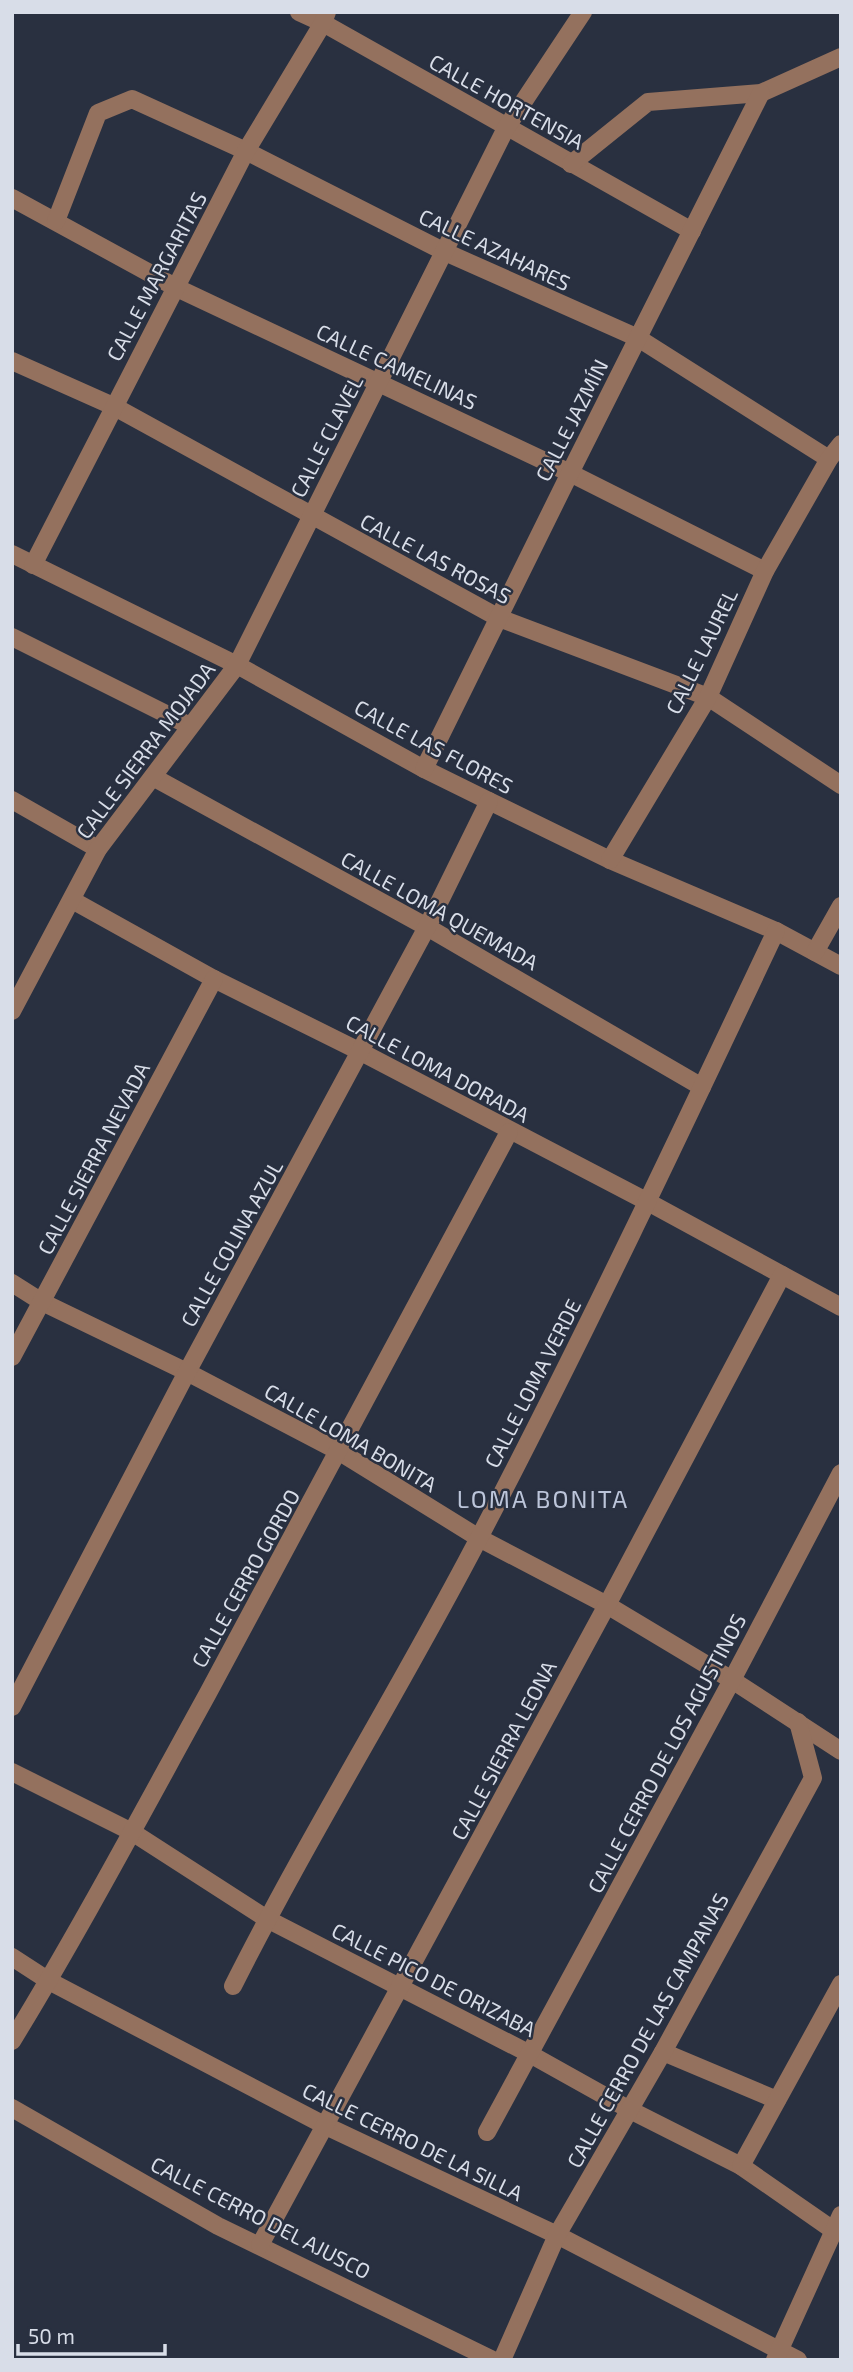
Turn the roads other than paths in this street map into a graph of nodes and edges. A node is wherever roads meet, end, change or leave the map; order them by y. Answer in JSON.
{"nodes":[{"id":1,"x":299,"y":12,"type":"edge"},
{"id":2,"x":583,"y":12,"type":"edge"},
{"id":3,"x":325,"y":18,"type":"edge"},
{"id":4,"x":841,"y":57,"type":"edge"},
{"id":5,"x":761,"y":93,"type":"junction"},
{"id":6,"x":506,"y":128,"type":"junction"},
{"id":7,"x":246,"y":151,"type":"junction"},
{"id":8,"x":571,"y":164,"type":"junction"},
{"id":9,"x":12,"y":198,"type":"edge"},
{"id":10,"x":56,"y":221,"type":"junction"},
{"id":11,"x":692,"y":231,"type":"junction"},
{"id":12,"x":444,"y":252,"type":"junction"},
{"id":13,"x":177,"y":288,"type":"junction"},
{"id":14,"x":638,"y":338,"type":"junction"},
{"id":15,"x":12,"y":361,"type":"edge"},
{"id":16,"x":380,"y":382,"type":"junction"},
{"id":17,"x":113,"y":406,"type":"junction"},
{"id":18,"x":841,"y":444,"type":"edge"},
{"id":19,"x":829,"y":459,"type":"junction"},
{"id":20,"x":570,"y":473,"type":"junction"},
{"id":21,"x":311,"y":516,"type":"junction"},
{"id":22,"x":12,"y":554,"type":"edge"},
{"id":23,"x":33,"y":565,"type":"junction"},
{"id":24,"x":765,"y":571,"type":"junction"},
{"id":25,"x":499,"y":618,"type":"junction"},
{"id":26,"x":12,"y":637,"type":"edge"},
{"id":27,"x":237,"y":665,"type":"junction"},
{"id":28,"x":708,"y":697,"type":"junction"},
{"id":29,"x":190,"y":726,"type":"junction"},
{"id":30,"x":424,"y":769,"type":"junction"},
{"id":31,"x":153,"y":777,"type":"junction"},
{"id":32,"x":841,"y":785,"type":"edge"},
{"id":33,"x":12,"y":800,"type":"edge"},
{"id":34,"x":489,"y":802,"type":"junction"},
{"id":35,"x":98,"y":849,"type":"junction"},
{"id":36,"x":610,"y":860,"type":"junction"},
{"id":37,"x":72,"y":900,"type":"junction"},
{"id":38,"x":841,"y":906,"type":"edge"},
{"id":39,"x":427,"y":927,"type":"junction"},
{"id":40,"x":776,"y":931,"type":"junction"},
{"id":41,"x":815,"y":952,"type":"junction"},
{"id":42,"x":841,"y":967,"type":"edge"},
{"id":43,"x":214,"y":979,"type":"junction"},
{"id":44,"x":12,"y":1011,"type":"edge"},
{"id":45,"x":361,"y":1052,"type":"junction"},
{"id":46,"x":702,"y":1087,"type":"junction"},
{"id":47,"x":509,"y":1132,"type":"junction"},
{"id":48,"x":648,"y":1202,"type":"junction"},
{"id":49,"x":782,"y":1275,"type":"junction"},
{"id":50,"x":12,"y":1283,"type":"edge"},
{"id":51,"x":42,"y":1302,"type":"junction"},
{"id":52,"x":841,"y":1307,"type":"edge"},
{"id":53,"x":12,"y":1357,"type":"edge"},
{"id":54,"x":187,"y":1372,"type":"junction"},
{"id":55,"x":340,"y":1452,"type":"junction"},
{"id":56,"x":841,"y":1473,"type":"edge"},
{"id":57,"x":479,"y":1538,"type":"junction"},
{"id":58,"x":607,"y":1605,"type":"junction"},
{"id":59,"x":732,"y":1679,"type":"junction"},
{"id":60,"x":12,"y":1707,"type":"edge"},
{"id":61,"x":798,"y":1722,"type":"junction"},
{"id":62,"x":841,"y":1751,"type":"edge"},
{"id":63,"x":12,"y":1772,"type":"edge"},
{"id":64,"x":132,"y":1832,"type":"junction"},
{"id":65,"x":267,"y":1919,"type":"junction"},
{"id":66,"x":12,"y":1957,"type":"edge"},
{"id":67,"x":49,"y":1981,"type":"junction"},
{"id":68,"x":841,"y":1984,"type":"edge"},
{"id":69,"x":233,"y":1986,"type":"dead end"},
{"id":70,"x":400,"y":1988,"type":"junction"},
{"id":71,"x":12,"y":2041,"type":"edge"},
{"id":72,"x":663,"y":2052,"type":"junction"},
{"id":73,"x":528,"y":2053,"type":"junction"},
{"id":74,"x":777,"y":2100,"type":"junction"},
{"id":75,"x":12,"y":2108,"type":"edge"},
{"id":76,"x":630,"y":2110,"type":"junction"},
{"id":77,"x":326,"y":2126,"type":"junction"},
{"id":78,"x":486,"y":2132,"type":"dead end"},
{"id":79,"x":741,"y":2166,"type":"junction"},
{"id":80,"x":837,"y":2222,"type":"edge"},
{"id":81,"x":557,"y":2235,"type":"junction"},
{"id":82,"x":260,"y":2245,"type":"junction"},
{"id":83,"x":778,"y":2356,"type":"edge"},
{"id":84,"x":493,"y":2360,"type":"edge"},
{"id":85,"x":502,"y":2360,"type":"edge"},
{"id":86,"x":798,"y":2360,"type":"edge"}],
"edges":[{"from":1,"to":3,"type":"street","name":"CALLE HORTENSIA"},
{"from":2,"to":6,"type":"street","name":"CALLE CLAVEL"},
{"from":3,"to":6,"type":"street","name":"CALLE HORTENSIA"},
{"from":3,"to":7,"type":"street","name":"CALLE MARGARITAS"},
{"from":4,"to":5,"type":"street"},
{"from":5,"to":8,"type":"street"},
{"from":5,"to":11,"type":"street","name":"CALLE JAZMÍN"},
{"from":6,"to":8,"type":"street","name":"CALLE HORTENSIA"},
{"from":6,"to":12,"type":"street","name":"CALLE CLAVEL"},
{"from":7,"to":10,"type":"street","name":"CALLE AZAHARES"},
{"from":7,"to":12,"type":"street","name":"CALLE AZAHARES"},
{"from":7,"to":13,"type":"street","name":"CALLE MARGARITAS"},
{"from":8,"to":11,"type":"street","name":"CALLE HORTENSIA"},
{"from":9,"to":10,"type":"street","name":"CALLE CAMELINAS"},
{"from":10,"to":13,"type":"street","name":"CALLE CAMELINAS"},
{"from":11,"to":14,"type":"street","name":"CALLE JAZMÍN"},
{"from":12,"to":14,"type":"street","name":"CALLE AZAHARES"},
{"from":12,"to":16,"type":"street","name":"CALLE CLAVEL"},
{"from":13,"to":16,"type":"street","name":"CALLE CAMELINAS"},
{"from":13,"to":17,"type":"street","name":"CALLE MARGARITAS"},
{"from":14,"to":19,"type":"street","name":"CALLE AZAHARES"},
{"from":14,"to":20,"type":"street","name":"CALLE JAZMÍN"},
{"from":15,"to":17,"type":"street","name":"CALLE LAS ROSAS"},
{"from":16,"to":20,"type":"street","name":"CALLE CAMELINAS"},
{"from":16,"to":21,"type":"street","name":"CALLE CLAVEL"},
{"from":17,"to":21,"type":"street","name":"CALLE LAS ROSAS"},
{"from":17,"to":23,"type":"street","name":"CALLE MARGARITAS"},
{"from":18,"to":19,"type":"street","name":"CALLE LAUREL"},
{"from":19,"to":24,"type":"street","name":"CALLE LAUREL"},
{"from":20,"to":24,"type":"street","name":"CALLE CAMELINAS"},
{"from":20,"to":25,"type":"street","name":"CALLE JAZMÍN"},
{"from":21,"to":25,"type":"street","name":"CALLE LAS ROSAS"},
{"from":21,"to":27,"type":"street","name":"CALLE CLAVEL"},
{"from":22,"to":23,"type":"street","name":"CALLE LAS FLORES"},
{"from":23,"to":27,"type":"street","name":"CALLE LAS FLORES"},
{"from":24,"to":28,"type":"street","name":"CALLE LAUREL"},
{"from":25,"to":28,"type":"street","name":"CALLE LAS ROSAS"},
{"from":25,"to":30,"type":"street","name":"CALLE JAZMÍN"},
{"from":26,"to":29,"type":"street"},
{"from":27,"to":29,"type":"street","name":"CALLE SIERRA MOJADA"},
{"from":27,"to":30,"type":"street","name":"CALLE LAS FLORES"},
{"from":28,"to":32,"type":"street","name":"CALLE LAS ROSAS"},
{"from":28,"to":36,"type":"street","name":"CALLE LAUREL"},
{"from":29,"to":31,"type":"street","name":"CALLE SIERRA MOJADA"},
{"from":30,"to":34,"type":"street","name":"CALLE LAS FLORES"},
{"from":31,"to":35,"type":"street","name":"CALLE SIERRA MOJADA"},
{"from":31,"to":39,"type":"street","name":"CALLE LOMA QUEMADA"},
{"from":33,"to":35,"type":"street"},
{"from":34,"to":36,"type":"street","name":"CALLE LAS FLORES"},
{"from":34,"to":39,"type":"street","name":"CALLE COLINA AZUL"},
{"from":35,"to":37,"type":"street","name":"CALLE SIERRA MOJADA"},
{"from":36,"to":40,"type":"street","name":"CALLE LAS FLORES"},
{"from":37,"to":43,"type":"street","name":"CALLE LOMA DORADA"},
{"from":37,"to":44,"type":"street","name":"CALLE SIERRA MOJADA"},
{"from":38,"to":41,"type":"street"},
{"from":39,"to":45,"type":"street","name":"CALLE COLINA AZUL"},
{"from":39,"to":46,"type":"street","name":"CALLE LOMA QUEMADA"},
{"from":40,"to":41,"type":"street","name":"CALLE LAS FLORES"},
{"from":40,"to":46,"type":"street","name":"CALLE LOMA VERDE"},
{"from":41,"to":42,"type":"street","name":"CALLE LAS FLORES"},
{"from":43,"to":45,"type":"street","name":"CALLE LOMA DORADA"},
{"from":43,"to":51,"type":"street","name":"CALLE SIERRA NEVADA"},
{"from":45,"to":47,"type":"street","name":"CALLE LOMA DORADA"},
{"from":45,"to":54,"type":"street","name":"CALLE COLINA AZUL"},
{"from":46,"to":48,"type":"street","name":"CALLE LOMA VERDE"},
{"from":47,"to":48,"type":"street","name":"CALLE LOMA DORADA"},
{"from":47,"to":55,"type":"street","name":"CALLE CERRO GORDO"},
{"from":48,"to":49,"type":"street","name":"CALLE LOMA DORADA"},
{"from":48,"to":57,"type":"street","name":"CALLE LOMA VERDE"},
{"from":49,"to":52,"type":"street","name":"CALLE LOMA DORADA"},
{"from":49,"to":58,"type":"street","name":"CALLE SIERRA LEONA"},
{"from":50,"to":51,"type":"street","name":"CALLE LOMA BONITA"},
{"from":51,"to":53,"type":"street","name":"CALLE SIERRA NEVADA"},
{"from":51,"to":54,"type":"street","name":"CALLE LOMA BONITA"},
{"from":54,"to":55,"type":"street","name":"CALLE LOMA BONITA"},
{"from":54,"to":60,"type":"street","name":"CALLE COLINA AZUL"},
{"from":55,"to":57,"type":"street","name":"CALLE LOMA BONITA"},
{"from":55,"to":64,"type":"street","name":"CALLE CERRO GORDO"},
{"from":56,"to":59,"type":"street","name":"CALLE CERRO DE LOS AGUSTINOS"},
{"from":57,"to":58,"type":"street","name":"CALLE LOMA BONITA"},
{"from":57,"to":65,"type":"street","name":"CALLE LOMA VERDE"},
{"from":58,"to":59,"type":"street","name":"CALLE LOMA BONITA"},
{"from":58,"to":70,"type":"street","name":"CALLE SIERRA LEONA"},
{"from":59,"to":61,"type":"street","name":"CALLE LOMA BONITA"},
{"from":59,"to":73,"type":"street","name":"CALLE CERRO DE LOS AGUSTINOS"},
{"from":61,"to":62,"type":"street","name":"CALLE LOMA BONITA"},
{"from":61,"to":72,"type":"street","name":"CALLE CERRO DE LAS CAMPANAS"},
{"from":63,"to":64,"type":"street","name":"CALLE PICO DE ORIZABA"},
{"from":64,"to":65,"type":"street","name":"CALLE PICO DE ORIZABA"},
{"from":64,"to":67,"type":"street","name":"CALLE CERRO GORDO"},
{"from":65,"to":69,"type":"street","name":"CALLE LOMA VERDE"},
{"from":65,"to":70,"type":"street","name":"CALLE PICO DE ORIZABA"},
{"from":66,"to":67,"type":"street","name":"CALLE CERRO DE LA SILLA"},
{"from":67,"to":71,"type":"street","name":"CALLE CERRO GORDO"},
{"from":67,"to":77,"type":"street","name":"CALLE CERRO DE LA SILLA"},
{"from":68,"to":74,"type":"street"},
{"from":70,"to":73,"type":"street","name":"CALLE PICO DE ORIZABA"},
{"from":70,"to":77,"type":"street","name":"CALLE SIERRA LEONA"},
{"from":72,"to":74,"type":"street"},
{"from":72,"to":76,"type":"street","name":"CALLE CERRO DE LAS CAMPANAS"},
{"from":73,"to":76,"type":"street","name":"CALLE PICO DE ORIZABA"},
{"from":73,"to":78,"type":"street","name":"CALLE CERRO DE LOS AGUSTINOS"},
{"from":74,"to":79,"type":"street"},
{"from":75,"to":82,"type":"street","name":"CALLE CERRO DEL AJUSCO"},
{"from":76,"to":79,"type":"street","name":"CALLE PICO DE ORIZABA"},
{"from":76,"to":81,"type":"street","name":"CALLE CERRO DE LAS CAMPANAS"},
{"from":77,"to":81,"type":"street","name":"CALLE CERRO DE LA SILLA"},
{"from":77,"to":82,"type":"street","name":"CALLE SIERRA LEONA"},
{"from":79,"to":80,"type":"street","name":"CALLE PICO DE ORIZABA"},
{"from":80,"to":83,"type":"street"},
{"from":81,"to":83,"type":"street","name":"CALLE CERRO DE LA SILLA"},
{"from":81,"to":85,"type":"street","name":"CALLE CERRO DE LAS CAMPANAS"},
{"from":82,"to":84,"type":"street","name":"CALLE CERRO DEL AJUSCO"},
{"from":83,"to":86,"type":"street","name":"CALLE CERRO DE LA SILLA"}]}
